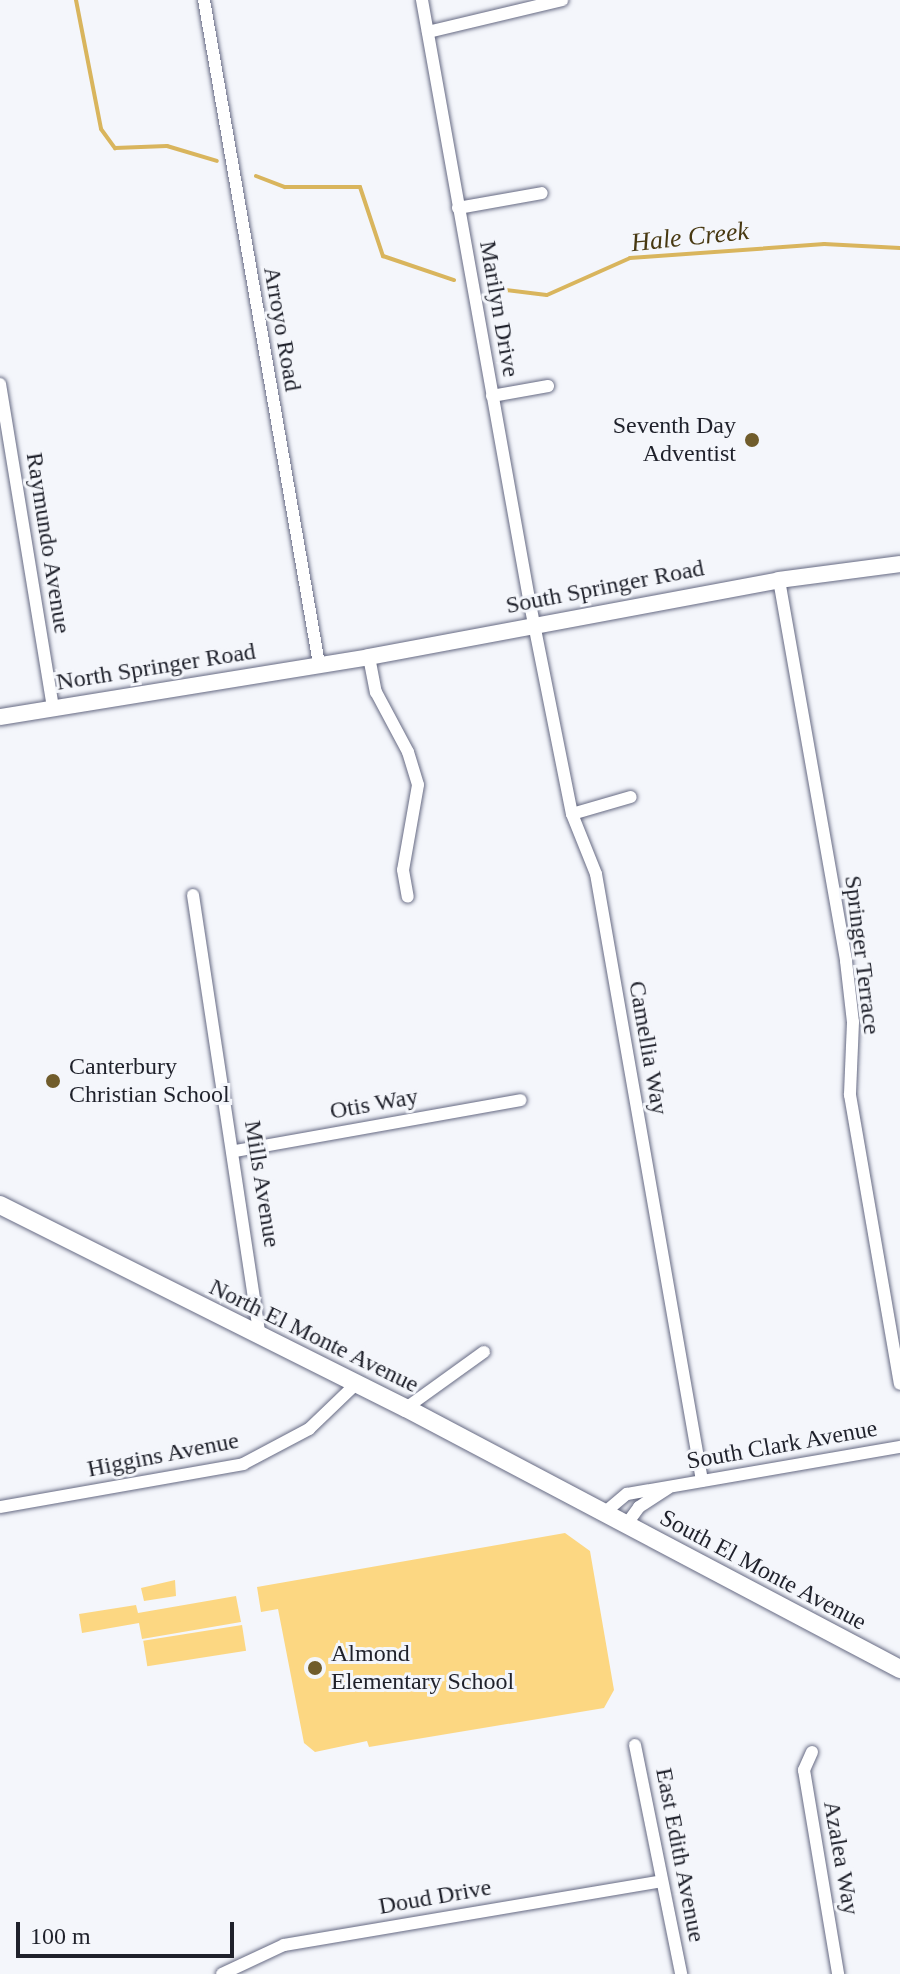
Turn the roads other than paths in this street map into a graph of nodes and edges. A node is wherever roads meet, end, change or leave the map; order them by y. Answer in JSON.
{"nodes":[{"id":1,"x":204,"y":0,"type":"edge"},
{"id":2,"x":422,"y":0,"type":"edge"},
{"id":3,"x":562,"y":0,"type":"edge"},
{"id":4,"x":428,"y":32,"type":"junction"},
{"id":5,"x":542,"y":193,"type":"dead end"},
{"id":6,"x":458,"y":208,"type":"junction"},
{"id":7,"x":0,"y":384,"type":"edge"},
{"id":8,"x":548,"y":386,"type":"dead end"},
{"id":9,"x":492,"y":396,"type":"junction"},
{"id":10,"x":900,"y":564,"type":"edge"},
{"id":11,"x":779,"y":580,"type":"junction"},
{"id":12,"x":535,"y":626,"type":"junction"},
{"id":13,"x":369,"y":657,"type":"junction"},
{"id":14,"x":319,"y":664,"type":"junction"},
{"id":15,"x":53,"y":708,"type":"junction"},
{"id":16,"x":0,"y":717,"type":"edge"},
{"id":17,"x":631,"y":797,"type":"dead end"},
{"id":18,"x":572,"y":814,"type":"junction"},
{"id":19,"x":193,"y":895,"type":"dead end"},
{"id":20,"x":408,"y":897,"type":"dead end"},
{"id":21,"x":520,"y":1100,"type":"dead end"},
{"id":22,"x":235,"y":1151,"type":"junction"},
{"id":23,"x":2,"y":1211,"type":"edge"},
{"id":24,"x":260,"y":1337,"type":"junction"},
{"id":25,"x":484,"y":1352,"type":"dead end"},
{"id":26,"x":356,"y":1384,"type":"junction"},
{"id":27,"x":900,"y":1384,"type":"edge"},
{"id":28,"x":406,"y":1408,"type":"junction"},
{"id":29,"x":900,"y":1447,"type":"edge"},
{"id":30,"x":702,"y":1481,"type":"junction"},
{"id":31,"x":671,"y":1486,"type":"junction"},
{"id":32,"x":0,"y":1507,"type":"edge"},
{"id":33,"x":604,"y":1513,"type":"junction"},
{"id":34,"x":626,"y":1525,"type":"junction"},
{"id":35,"x":900,"y":1669,"type":"edge"},
{"id":36,"x":635,"y":1745,"type":"dead end"},
{"id":37,"x":812,"y":1752,"type":"dead end"},
{"id":38,"x":661,"y":1881,"type":"junction"},
{"id":39,"x":222,"y":1974,"type":"edge"},
{"id":40,"x":681,"y":1974,"type":"edge"},
{"id":41,"x":838,"y":1974,"type":"edge"}],
"edges":[{"from":1,"to":14,"type":"street","name":"Arroyo Road"},
{"from":2,"to":4,"type":"street","name":"Marilyn Drive"},
{"from":3,"to":4,"type":"street"},
{"from":4,"to":6,"type":"street","name":"Marilyn Drive"},
{"from":5,"to":6,"type":"street"},
{"from":6,"to":9,"type":"street","name":"Marilyn Drive"},
{"from":7,"to":15,"type":"street","name":"Raymundo Avenue"},
{"from":8,"to":9,"type":"street"},
{"from":9,"to":12,"type":"street","name":"Marilyn Drive"},
{"from":10,"to":11,"type":"street","name":"South Springer Road"},
{"from":11,"to":12,"type":"street","name":"South Springer Road"},
{"from":11,"to":27,"type":"street","name":"Springer Terrace"},
{"from":12,"to":13,"type":"street","name":"South Springer Road"},
{"from":12,"to":18,"type":"street","name":"Camellia Way"},
{"from":13,"to":14,"type":"street","name":"South Springer Road"},
{"from":13,"to":20,"type":"street"},
{"from":14,"to":15,"type":"street","name":"North Springer Road"},
{"from":15,"to":16,"type":"street","name":"North Springer Road"},
{"from":17,"to":18,"type":"street"},
{"from":18,"to":30,"type":"street","name":"Camellia Way"},
{"from":19,"to":22,"type":"street","name":"Mills Avenue"},
{"from":21,"to":22,"type":"street","name":"Otis Way"},
{"from":22,"to":24,"type":"street","name":"Mills Avenue"},
{"from":23,"to":24,"type":"main road","name":"North El Monte Avenue"},
{"from":24,"to":26,"type":"main road","name":"North El Monte Avenue"},
{"from":25,"to":28,"type":"street"},
{"from":26,"to":28,"type":"main road","name":"North El Monte Avenue"},
{"from":26,"to":32,"type":"street","name":"Higgins Avenue"},
{"from":28,"to":33,"type":"main road","name":"North El Monte Avenue"},
{"from":29,"to":30,"type":"street","name":"South Clark Avenue"},
{"from":30,"to":31,"type":"street","name":"South Clark Avenue"},
{"from":31,"to":33,"type":"street","name":"South Clark Avenue"},
{"from":31,"to":34,"type":"street","name":"South Clark Avenue"},
{"from":33,"to":34,"type":"main road","name":"South El Monte Avenue"},
{"from":34,"to":35,"type":"main road","name":"South El Monte Avenue"},
{"from":36,"to":38,"type":"street","name":"East Edith Avenue"},
{"from":37,"to":41,"type":"street","name":"Azalea Way"},
{"from":38,"to":39,"type":"street","name":"Doud Drive"},
{"from":38,"to":40,"type":"street","name":"East Edith Avenue"}]}
